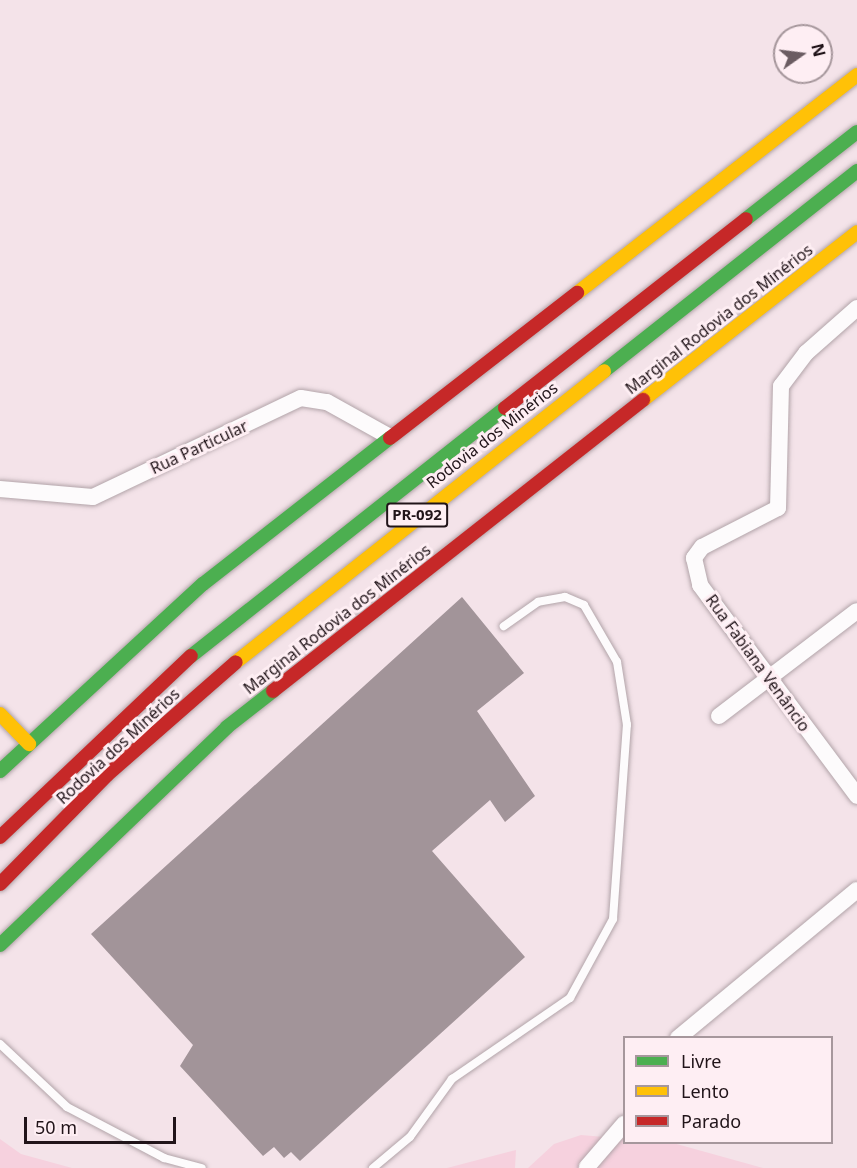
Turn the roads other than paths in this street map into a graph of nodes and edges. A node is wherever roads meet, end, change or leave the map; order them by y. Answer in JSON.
{"nodes":[{"id":1,"x":857,"y":75,"type":"edge"},
{"id":2,"x":857,"y":132,"type":"edge"},
{"id":3,"x":857,"y":171,"type":"edge"},
{"id":4,"x":857,"y":232,"type":"edge"},
{"id":5,"x":857,"y":308,"type":"edge"},
{"id":6,"x":390,"y":437,"type":"junction"},
{"id":7,"x":0,"y":489,"type":"edge"},
{"id":8,"x":857,"y":611,"type":"edge"},
{"id":9,"x":504,"y":626,"type":"dead end"},
{"id":10,"x":768,"y":680,"type":"junction"},
{"id":11,"x":0,"y":714,"type":"edge"},
{"id":12,"x":719,"y":716,"type":"dead end"},
{"id":13,"x":29,"y":744,"type":"junction"},
{"id":14,"x":0,"y":771,"type":"edge"},
{"id":15,"x":857,"y":796,"type":"edge"},
{"id":16,"x":0,"y":837,"type":"edge"},
{"id":17,"x":0,"y":884,"type":"edge"},
{"id":18,"x":857,"y":890,"type":"edge"},
{"id":19,"x":0,"y":945,"type":"edge"},
{"id":20,"x":680,"y":1036,"type":"edge"},
{"id":21,"x":0,"y":1044,"type":"edge"},
{"id":22,"x":623,"y":1125,"type":"edge"},
{"id":23,"x":587,"y":1167,"type":"edge"},
{"id":24,"x":202,"y":1168,"type":"edge"},
{"id":25,"x":373,"y":1168,"type":"edge"}],
"edges":[{"from":1,"to":6,"type":"main road"},
{"from":2,"to":16,"type":"main road","name":"Rodovia dos Minérios","number":"PR-092"},
{"from":3,"to":17,"type":"main road","name":"Rodovia dos Minérios","number":"PR-092"},
{"from":4,"to":19,"type":"main road","name":"Marginal Rodovia dos Minérios"},
{"from":5,"to":10,"type":"street","name":"Rua Fabiana Venâncio"},
{"from":6,"to":7,"type":"street","name":"Rua Particular"},
{"from":6,"to":13,"type":"main road"},
{"from":8,"to":10,"type":"street"},
{"from":9,"to":25,"type":"lane"},
{"from":10,"to":12,"type":"street"},
{"from":10,"to":15,"type":"street","name":"Rua Fabiana Venâncio"},
{"from":11,"to":13,"type":"main road"},
{"from":13,"to":14,"type":"main road"},
{"from":18,"to":20,"type":"street"},
{"from":21,"to":24,"type":"lane"},
{"from":22,"to":23,"type":"street"}]}
